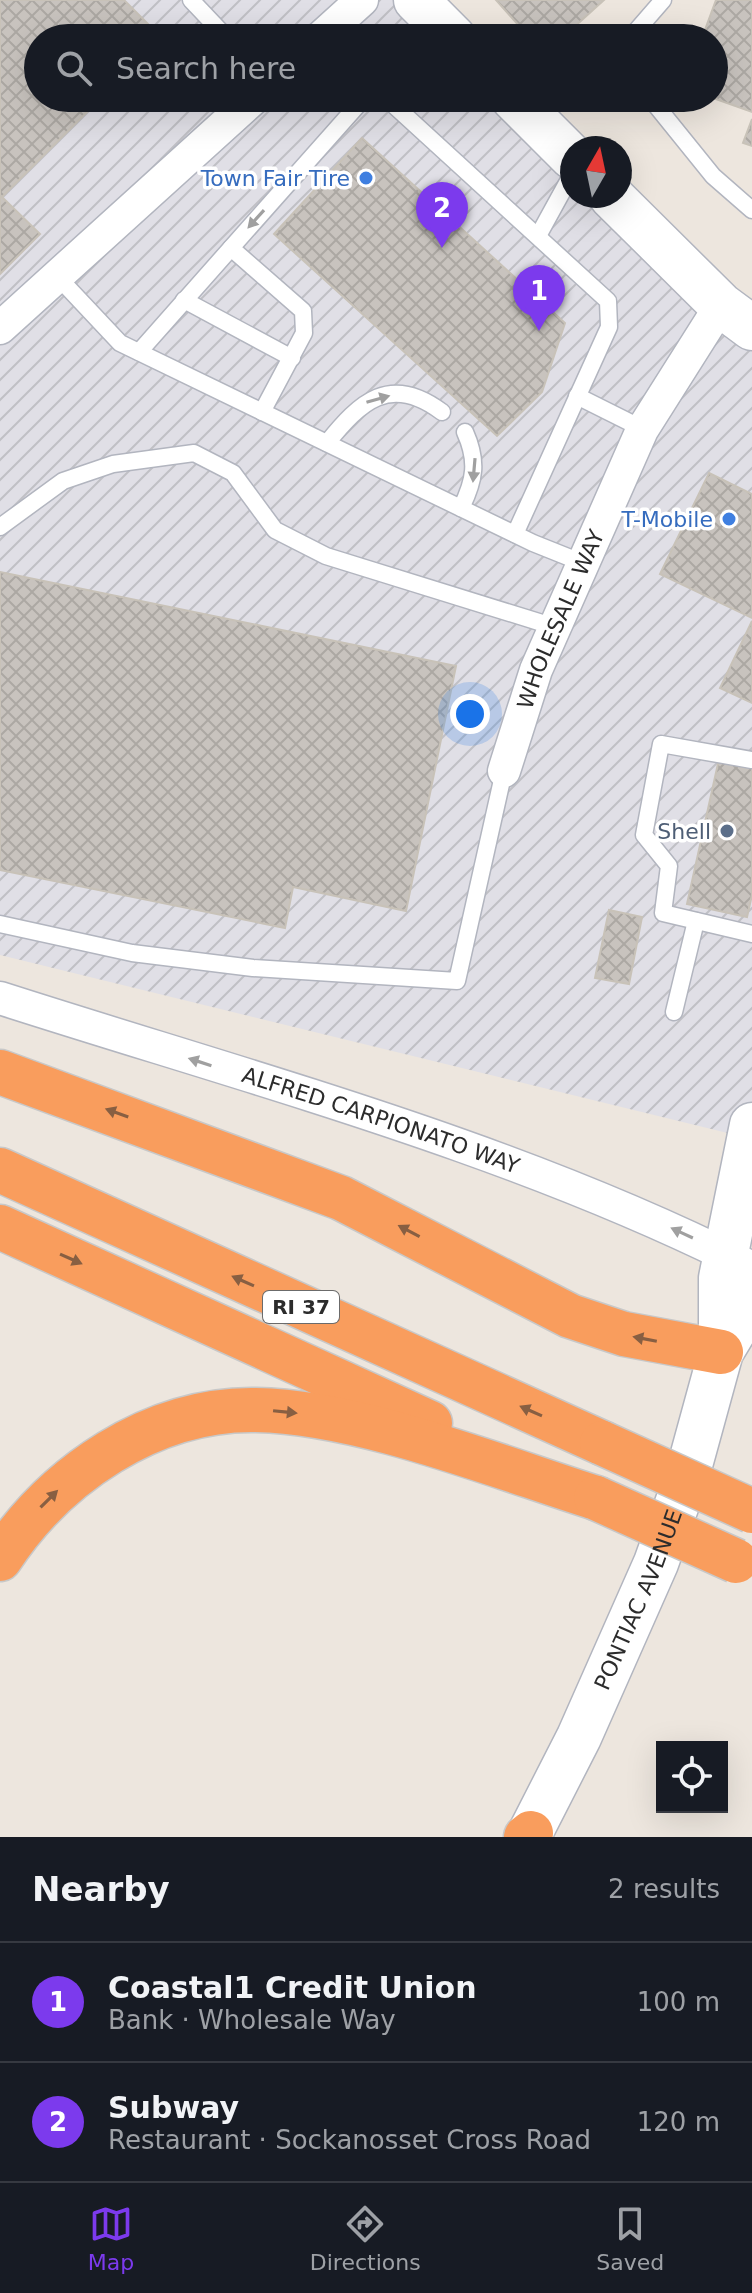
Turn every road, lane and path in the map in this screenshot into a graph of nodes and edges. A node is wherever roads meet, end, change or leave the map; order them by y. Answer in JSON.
{"nodes":[{"id":1,"x":191,"y":0,"type":"edge"},
{"id":2,"x":362,"y":0,"type":"edge"},
{"id":3,"x":416,"y":0,"type":"edge"},
{"id":4,"x":663,"y":0,"type":"edge"},
{"id":5,"x":214,"y":24,"type":"edge"},
{"id":6,"x":335,"y":24,"type":"edge"},
{"id":7,"x":440,"y":24,"type":"edge"},
{"id":8,"x":642,"y":24,"type":"edge"},
{"id":9,"x":239,"y":112,"type":"edge"},
{"id":10,"x":352,"y":112,"type":"edge"},
{"id":11,"x":401,"y":112,"type":"edge"},
{"id":12,"x":538,"y":112,"type":"edge"},
{"id":13,"x":661,"y":112,"type":"edge"},
{"id":14,"x":560,"y":141,"type":"edge"},
{"id":15,"x":560,"y":196,"type":"edge"},
{"id":16,"x":624,"y":208,"type":"edge"},
{"id":17,"x":752,"y":210,"type":"edge"},
{"id":18,"x":538,"y":236,"type":"junction"},
{"id":19,"x":231,"y":248,"type":"junction"},
{"id":20,"x":57,"y":276,"type":"junction"},
{"id":21,"x":184,"y":300,"type":"junction"},
{"id":22,"x":737,"y":316,"type":"edge"},
{"id":23,"x":0,"y":328,"type":"edge"},
{"id":24,"x":139,"y":352,"type":"junction"},
{"id":25,"x":292,"y":358,"type":"junction"},
{"id":26,"x":577,"y":396,"type":"junction"},
{"id":27,"x":262,"y":412,"type":"junction"},
{"id":28,"x":442,"y":412,"type":"dead end"},
{"id":29,"x":643,"y":429,"type":"junction"},
{"id":30,"x":465,"y":432,"type":"dead end"},
{"id":31,"x":327,"y":443,"type":"junction"},
{"id":32,"x":461,"y":508,"type":"junction"},
{"id":33,"x":0,"y":527,"type":"edge"},
{"id":34,"x":515,"y":534,"type":"junction"},
{"id":35,"x":583,"y":563,"type":"junction"},
{"id":36,"x":555,"y":627,"type":"junction"},
{"id":37,"x":752,"y":760,"type":"edge"},
{"id":38,"x":504,"y":771,"type":"joint"},
{"id":39,"x":696,"y":921,"type":"junction"},
{"id":40,"x":0,"y":924,"type":"edge"},
{"id":41,"x":752,"y":934,"type":"edge"},
{"id":42,"x":0,"y":998,"type":"edge"},
{"id":43,"x":674,"y":1012,"type":"dead end"},
{"id":44,"x":0,"y":1072,"type":"edge"},
{"id":45,"x":752,"y":1125,"type":"edge"},
{"id":46,"x":0,"y":1170,"type":"edge"},
{"id":47,"x":0,"y":1227,"type":"edge"},
{"id":48,"x":738,"y":1261,"type":"edge"},
{"id":49,"x":752,"y":1301,"type":"edge"},
{"id":50,"x":721,"y":1352,"type":"junction"},
{"id":51,"x":596,"y":1498,"type":"junction"},
{"id":52,"x":752,"y":1511,"type":"edge"},
{"id":53,"x":0,"y":1559,"type":"edge"},
{"id":54,"x":744,"y":1565,"type":"edge"},
{"id":55,"x":528,"y":1836,"type":"edge"}],
"edges":[{"from":1,"to":5,"type":"lane"},
{"from":2,"to":6,"type":"street"},
{"from":3,"to":7,"type":"main road"},
{"from":4,"to":8,"type":"lane"},
{"from":9,"to":20,"type":"street"},
{"from":10,"to":19,"type":"lane","one_way":true},
{"from":11,"to":18,"type":"lane"},
{"from":12,"to":14,"type":"main road"},
{"from":13,"to":17,"type":"lane"},
{"from":15,"to":18,"type":"lane"},
{"from":16,"to":22,"type":"main road"},
{"from":18,"to":26,"type":"lane"},
{"from":19,"to":21,"type":"lane"},
{"from":19,"to":25,"type":"lane"},
{"from":20,"to":23,"type":"street"},
{"from":20,"to":24,"type":"lane"},
{"from":21,"to":24,"type":"lane"},
{"from":21,"to":25,"type":"lane"},
{"from":22,"to":29,"type":"street","name":"WHOLESALE WAY"},
{"from":24,"to":27,"type":"lane"},
{"from":25,"to":27,"type":"lane"},
{"from":26,"to":29,"type":"lane"},
{"from":26,"to":34,"type":"lane"},
{"from":27,"to":31,"type":"lane"},
{"from":31,"to":28,"type":"lane","one_way":true},
{"from":29,"to":35,"type":"street","name":"WHOLESALE WAY"},
{"from":30,"to":32,"type":"lane","one_way":true},
{"from":31,"to":32,"type":"lane"},
{"from":32,"to":34,"type":"lane"},
{"from":33,"to":36,"type":"lane"},
{"from":34,"to":35,"type":"lane"},
{"from":35,"to":36,"type":"street","name":"WHOLESALE WAY"},
{"from":36,"to":38,"type":"street","name":"WHOLESALE WAY"},
{"from":37,"to":39,"type":"lane"},
{"from":38,"to":40,"type":"lane"},
{"from":39,"to":41,"type":"lane"},
{"from":39,"to":43,"type":"lane"},
{"from":48,"to":42,"type":"street","name":"ALFRED CARPIONATO WAY","one_way":true},
{"from":50,"to":44,"type":"highway","one_way":true},
{"from":45,"to":48,"type":"main road","name":"PONTIAC AVENUE"},
{"from":52,"to":46,"type":"highway","number":"RI 37","one_way":true,"bridge":true},
{"from":47,"to":51,"type":"highway","number":"RI 37","one_way":true},
{"from":48,"to":50,"type":"main road","name":"PONTIAC AVENUE"},
{"from":49,"to":50,"type":"main road","name":"PONTIAC AVENUE"},
{"from":50,"to":55,"type":"main road","name":"PONTIAC AVENUE"},
{"from":53,"to":51,"type":"highway","one_way":true},
{"from":51,"to":54,"type":"highway","number":"RI 37","bridge":true}]}
